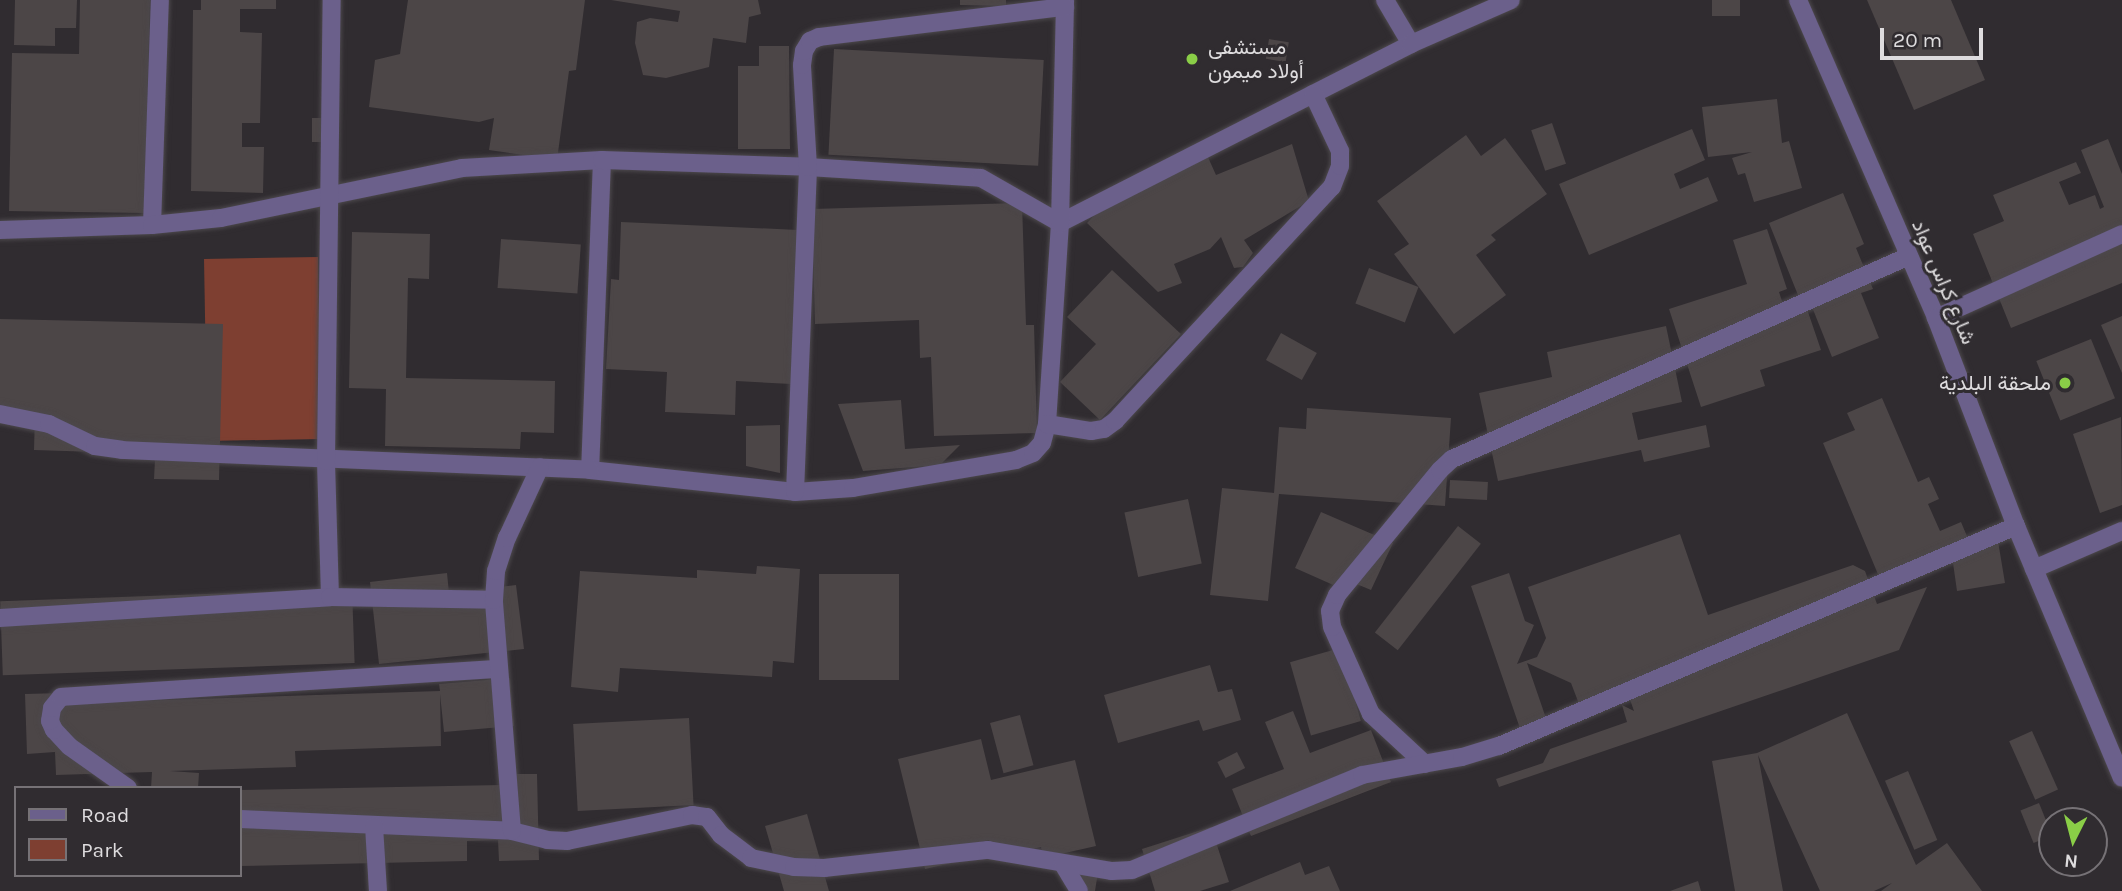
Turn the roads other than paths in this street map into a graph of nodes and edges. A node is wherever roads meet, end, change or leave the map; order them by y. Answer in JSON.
{"nodes":[{"id":1,"x":160,"y":0,"type":"edge"},
{"id":2,"x":332,"y":0,"type":"edge"},
{"id":3,"x":1385,"y":0,"type":"edge"},
{"id":4,"x":1511,"y":0,"type":"edge"},
{"id":5,"x":1798,"y":0,"type":"edge"},
{"id":6,"x":1065,"y":3,"type":"edge"},
{"id":7,"x":1411,"y":44,"type":"junction"},
{"id":8,"x":1313,"y":94,"type":"junction"},
{"id":9,"x":602,"y":160,"type":"junction"},
{"id":10,"x":808,"y":167,"type":"junction"},
{"id":11,"x":331,"y":195,"type":"junction"},
{"id":12,"x":1060,"y":223,"type":"junction"},
{"id":13,"x":152,"y":225,"type":"junction"},
{"id":14,"x":0,"y":230,"type":"edge"},
{"id":15,"x":2122,"y":234,"type":"edge"},
{"id":16,"x":1909,"y":256,"type":"junction"},
{"id":17,"x":1936,"y":318,"type":"junction"},
{"id":18,"x":0,"y":414,"type":"edge"},
{"id":19,"x":1046,"y":424,"type":"junction"},
{"id":20,"x":326,"y":461,"type":"junction"},
{"id":21,"x":540,"y":467,"type":"junction"},
{"id":22,"x":590,"y":470,"type":"junction"},
{"id":23,"x":795,"y":492,"type":"junction"},
{"id":24,"x":2017,"y":526,"type":"junction"},
{"id":25,"x":2122,"y":531,"type":"edge"},
{"id":26,"x":2034,"y":569,"type":"junction"},
{"id":27,"x":330,"y":597,"type":"junction"},
{"id":28,"x":494,"y":600,"type":"junction"},
{"id":29,"x":0,"y":618,"type":"edge"},
{"id":30,"x":498,"y":669,"type":"junction"},
{"id":31,"x":1425,"y":764,"type":"junction"},
{"id":32,"x":2122,"y":778,"type":"edge"},
{"id":33,"x":125,"y":786,"type":"edge"},
{"id":34,"x":242,"y":819,"type":"edge"},
{"id":35,"x":374,"y":826,"type":"junction"},
{"id":36,"x":512,"y":831,"type":"junction"},
{"id":37,"x":1063,"y":864,"type":"junction"},
{"id":38,"x":378,"y":891,"type":"edge"},
{"id":39,"x":1079,"y":891,"type":"edge"}],
"edges":[{"from":1,"to":13,"type":"street"},
{"from":2,"to":11,"type":"street"},
{"from":3,"to":7,"type":"street"},
{"from":4,"to":7,"type":"street"},
{"from":5,"to":16,"type":"street","name":"شارع كراس عواد"},
{"from":6,"to":10,"type":"street"},
{"from":6,"to":12,"type":"street"},
{"from":7,"to":8,"type":"street"},
{"from":8,"to":12,"type":"street"},
{"from":8,"to":19,"type":"street"},
{"from":9,"to":10,"type":"street"},
{"from":9,"to":11,"type":"street"},
{"from":9,"to":22,"type":"street"},
{"from":10,"to":12,"type":"street"},
{"from":10,"to":23,"type":"street"},
{"from":11,"to":13,"type":"street"},
{"from":11,"to":20,"type":"street"},
{"from":12,"to":19,"type":"street"},
{"from":13,"to":14,"type":"street"},
{"from":15,"to":17,"type":"street"},
{"from":16,"to":17,"type":"street","name":"شارع كراس عواد"},
{"from":16,"to":31,"type":"street"},
{"from":17,"to":24,"type":"street","name":"شارع كراس عواد"},
{"from":18,"to":20,"type":"street"},
{"from":19,"to":23,"type":"street"},
{"from":20,"to":21,"type":"street"},
{"from":20,"to":27,"type":"street"},
{"from":21,"to":22,"type":"street"},
{"from":21,"to":28,"type":"street"},
{"from":22,"to":23,"type":"street"},
{"from":24,"to":26,"type":"street","name":"شارع كراس عواد"},
{"from":24,"to":31,"type":"street"},
{"from":25,"to":26,"type":"street"},
{"from":26,"to":32,"type":"street","name":"شارع كراس عواد"},
{"from":27,"to":28,"type":"street"},
{"from":27,"to":29,"type":"street"},
{"from":28,"to":30,"type":"street"},
{"from":30,"to":33,"type":"street"},
{"from":30,"to":36,"type":"street"},
{"from":31,"to":37,"type":"street"},
{"from":34,"to":35,"type":"street"},
{"from":35,"to":36,"type":"street"},
{"from":35,"to":38,"type":"street"},
{"from":36,"to":37,"type":"street"},
{"from":37,"to":39,"type":"street"}]}
